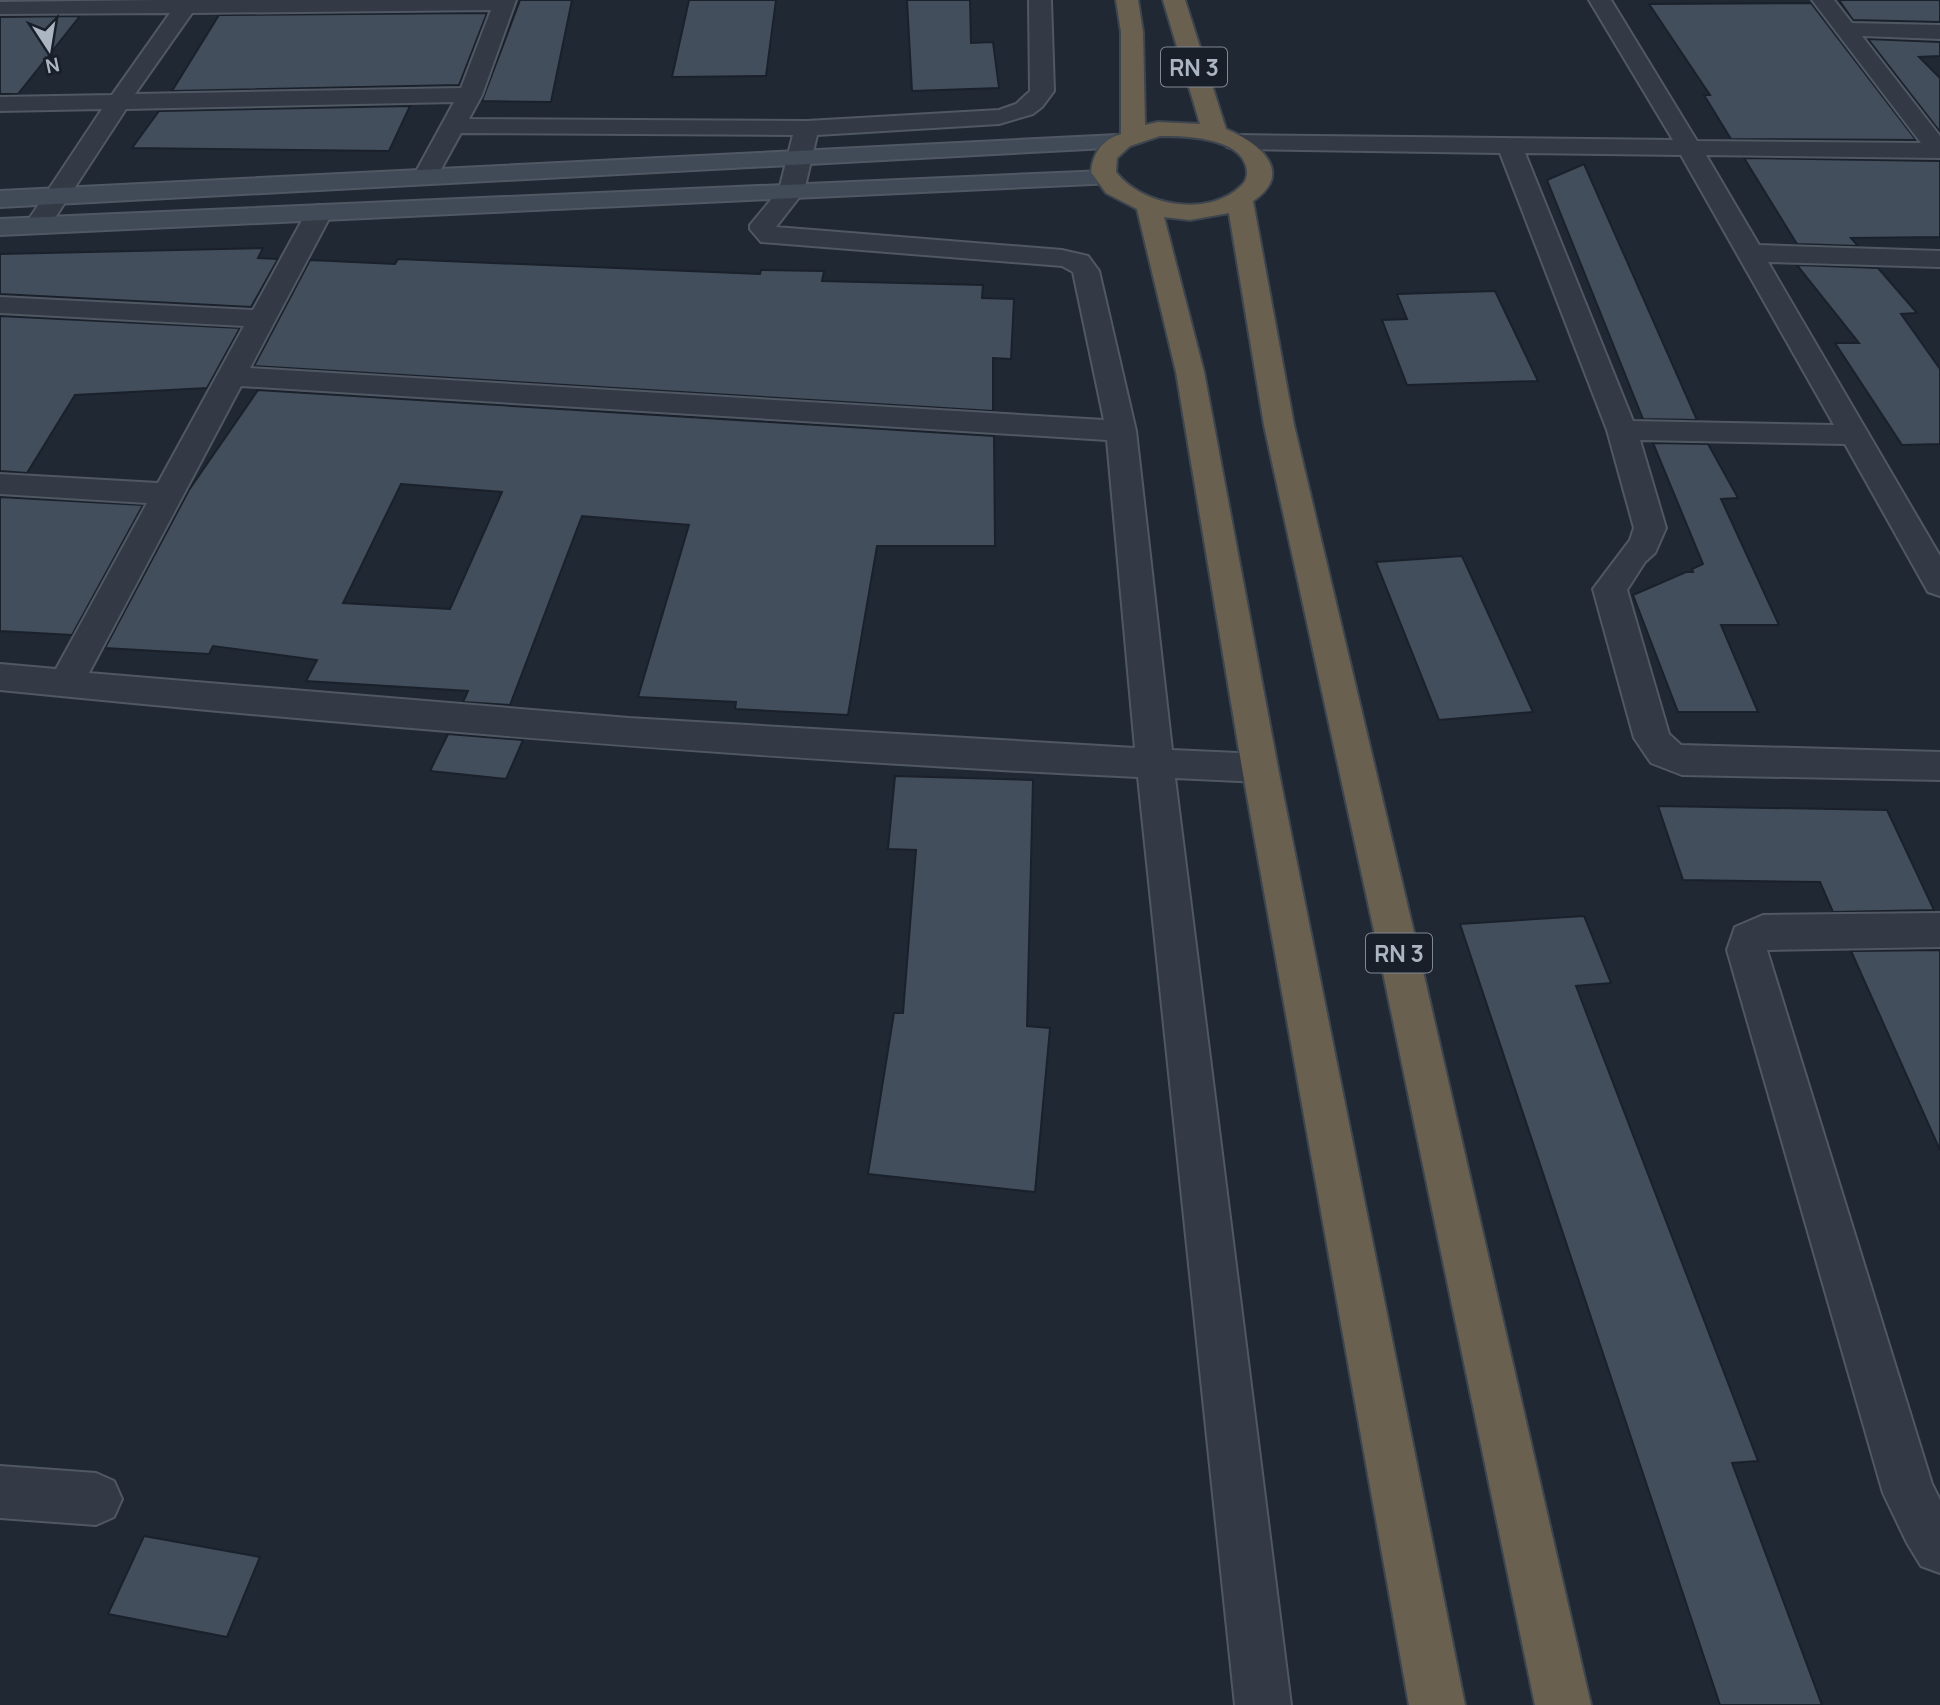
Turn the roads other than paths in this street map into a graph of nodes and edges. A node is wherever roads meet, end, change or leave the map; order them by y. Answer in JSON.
{"nodes":[{"id":1,"x":1040,"y":0,"type":"edge"},
{"id":2,"x":1127,"y":0,"type":"edge"},
{"id":3,"x":1174,"y":0,"type":"edge"},
{"id":4,"x":1600,"y":0,"type":"edge"},
{"id":5,"x":1800,"y":0,"type":"edge"},
{"id":6,"x":1823,"y":0,"type":"edge"},
{"id":7,"x":505,"y":1,"type":"edge"},
{"id":8,"x":188,"y":3,"type":"edge"},
{"id":9,"x":0,"y":8,"type":"edge"},
{"id":10,"x":1845,"y":29,"type":"junction"},
{"id":11,"x":1940,"y":32,"type":"edge"},
{"id":12,"x":470,"y":95,"type":"junction"},
{"id":13,"x":117,"y":103,"type":"junction"},
{"id":14,"x":0,"y":104,"type":"edge"},
{"id":15,"x":453,"y":126,"type":"junction"},
{"id":16,"x":1225,"y":138,"type":"junction"},
{"id":17,"x":1125,"y":139,"type":"junction"},
{"id":18,"x":1510,"y":146,"type":"junction"},
{"id":19,"x":1690,"y":149,"type":"junction"},
{"id":20,"x":1939,"y":151,"type":"edge"},
{"id":21,"x":799,"y":159,"type":"junction"},
{"id":22,"x":425,"y":177,"type":"junction"},
{"id":23,"x":1105,"y":178,"type":"junction"},
{"id":24,"x":58,"y":196,"type":"junction"},
{"id":25,"x":0,"y":199,"type":"edge"},
{"id":26,"x":1240,"y":201,"type":"junction"},
{"id":27,"x":1149,"y":206,"type":"junction"},
{"id":28,"x":319,"y":213,"type":"junction"},
{"id":29,"x":38,"y":225,"type":"junction"},
{"id":30,"x":0,"y":227,"type":"edge"},
{"id":31,"x":1748,"y":253,"type":"junction"},
{"id":32,"x":1940,"y":259,"type":"edge"},
{"id":33,"x":0,"y":305,"type":"edge"},
{"id":34,"x":262,"y":319,"type":"junction"},
{"id":35,"x":230,"y":376,"type":"junction"},
{"id":36,"x":1622,"y":430,"type":"junction"},
{"id":37,"x":1121,"y":431,"type":"junction"},
{"id":38,"x":1854,"y":435,"type":"junction"},
{"id":39,"x":0,"y":484,"type":"edge"},
{"id":40,"x":168,"y":494,"type":"junction"},
{"id":41,"x":1929,"y":544,"type":"edge"},
{"id":42,"x":1940,"y":584,"type":"edge"},
{"id":43,"x":0,"y":677,"type":"edge"},
{"id":44,"x":66,"y":683,"type":"junction"},
{"id":45,"x":1155,"y":763,"type":"junction"},
{"id":46,"x":1940,"y":766,"type":"edge"},
{"id":47,"x":1260,"y":768,"type":"junction"},
{"id":48,"x":1940,"y":930,"type":"edge"},
{"id":49,"x":0,"y":1492,"type":"edge"},
{"id":50,"x":96,"y":1499,"type":"dead end"},
{"id":51,"x":1940,"y":1548,"type":"edge"},
{"id":52,"x":1263,"y":1705,"type":"edge"},
{"id":53,"x":1437,"y":1705,"type":"edge"},
{"id":54,"x":1563,"y":1705,"type":"edge"}],
"edges":[{"from":1,"to":21,"type":"street"},
{"from":2,"to":17,"type":"highway","number":"RN 3"},
{"from":3,"to":16,"type":"highway","number":"RN 3"},
{"from":4,"to":19,"type":"street"},
{"from":5,"to":6,"type":"street"},
{"from":6,"to":10,"type":"street"},
{"from":7,"to":8,"type":"street"},
{"from":7,"to":12,"type":"street"},
{"from":8,"to":9,"type":"street"},
{"from":8,"to":13,"type":"street"},
{"from":10,"to":11,"type":"street"},
{"from":10,"to":20,"type":"street"},
{"from":12,"to":13,"type":"street"},
{"from":12,"to":15,"type":"street"},
{"from":13,"to":14,"type":"street"},
{"from":13,"to":24,"type":"street"},
{"from":15,"to":21,"type":"street"},
{"from":15,"to":22,"type":"street"},
{"from":16,"to":17,"type":"highway"},
{"from":16,"to":18,"type":"street"},
{"from":16,"to":26,"type":"highway"},
{"from":17,"to":21,"type":"main road"},
{"from":17,"to":23,"type":"highway"},
{"from":18,"to":19,"type":"street"},
{"from":18,"to":36,"type":"street"},
{"from":19,"to":20,"type":"street"},
{"from":19,"to":31,"type":"street"},
{"from":21,"to":22,"type":"main road"},
{"from":21,"to":23,"type":"main road"},
{"from":21,"to":28,"type":"main road"},
{"from":21,"to":37,"type":"street"},
{"from":22,"to":24,"type":"main road"},
{"from":23,"to":27,"type":"highway"},
{"from":24,"to":25,"type":"main road"},
{"from":24,"to":29,"type":"street"},
{"from":26,"to":27,"type":"highway"},
{"from":26,"to":54,"type":"highway","number":"RN 3"},
{"from":27,"to":47,"type":"highway"},
{"from":28,"to":29,"type":"main road"},
{"from":28,"to":34,"type":"street"},
{"from":29,"to":30,"type":"main road"},
{"from":31,"to":32,"type":"street"},
{"from":31,"to":38,"type":"street"},
{"from":33,"to":34,"type":"street"},
{"from":34,"to":35,"type":"street"},
{"from":35,"to":37,"type":"street"},
{"from":35,"to":40,"type":"street"},
{"from":36,"to":38,"type":"street"},
{"from":36,"to":46,"type":"street"},
{"from":37,"to":45,"type":"street"},
{"from":38,"to":41,"type":"street"},
{"from":39,"to":40,"type":"street"},
{"from":40,"to":44,"type":"street"},
{"from":41,"to":42,"type":"street"},
{"from":43,"to":44,"type":"street"},
{"from":44,"to":45,"type":"street"},
{"from":45,"to":47,"type":"street"},
{"from":45,"to":52,"type":"street"},
{"from":47,"to":53,"type":"highway"},
{"from":48,"to":51,"type":"street"},
{"from":49,"to":50,"type":"street"}]}
